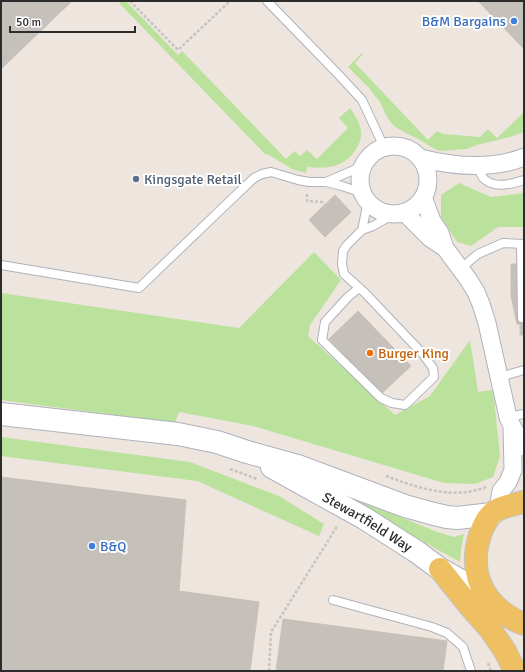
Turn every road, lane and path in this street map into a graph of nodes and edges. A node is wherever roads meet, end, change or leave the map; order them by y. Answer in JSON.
{"nodes":[{"id":1,"x":68,"y":1,"type":"edge"},
{"id":2,"x":130,"y":1,"type":"edge"},
{"id":3,"x":230,"y":1,"type":"edge"},
{"id":4,"x":267,"y":1,"type":"edge"},
{"id":5,"x":1,"y":66,"type":"edge"},
{"id":6,"x":384,"y":147,"type":"junction"},
{"id":7,"x":524,"y":157,"type":"edge"},
{"id":8,"x":420,"y":158,"type":"junction"},
{"id":9,"x":469,"y":165,"type":"junction"},
{"id":10,"x":363,"y":166,"type":"junction"},
{"id":11,"x":524,"y":180,"type":"edge"},
{"id":12,"x":326,"y":182,"type":"junction"},
{"id":13,"x":307,"y":193,"type":"dead end"},
{"id":14,"x":425,"y":194,"type":"junction"},
{"id":15,"x":365,"y":197,"type":"junction"},
{"id":16,"x":325,"y":205,"type":"dead end"},
{"id":17,"x":399,"y":213,"type":"junction"},
{"id":18,"x":362,"y":230,"type":"junction"},
{"id":19,"x":522,"y":244,"type":"edge"},
{"id":20,"x":445,"y":248,"type":"junction"},
{"id":21,"x":1,"y":266,"type":"edge"},
{"id":22,"x":460,"y":268,"type":"junction"},
{"id":23,"x":359,"y":288,"type":"junction"},
{"id":24,"x":524,"y":318,"type":"edge"},
{"id":25,"x":524,"y":370,"type":"edge"},
{"id":26,"x":500,"y":377,"type":"junction"},
{"id":27,"x":1,"y":414,"type":"edge"},
{"id":28,"x":515,"y":419,"type":"edge"},
{"id":29,"x":524,"y":447,"type":"edge"},
{"id":30,"x":247,"y":452,"type":"junction"},
{"id":31,"x":226,"y":467,"type":"dead end"},
{"id":32,"x":262,"y":481,"type":"dead end"},
{"id":33,"x":524,"y":502,"type":"edge"},
{"id":34,"x":495,"y":511,"type":"junction"},
{"id":35,"x":339,"y":524,"type":"dead end"},
{"id":36,"x":440,"y":569,"type":"junction"},
{"id":37,"x":486,"y":595,"type":"junction"},
{"id":38,"x":332,"y":600,"type":"dead end"},
{"id":39,"x":521,"y":626,"type":"edge"},
{"id":40,"x":269,"y":671,"type":"edge"},
{"id":41,"x":471,"y":671,"type":"edge"},
{"id":42,"x":515,"y":671,"type":"edge"}],
"edges":[{"from":1,"to":5,"type":"path"},
{"from":2,"to":3,"type":"path"},
{"from":4,"to":6,"type":"lane"},
{"from":6,"to":8,"type":"street"},
{"from":6,"to":10,"type":"street"},
{"from":7,"to":9,"type":"street"},
{"from":8,"to":9,"type":"street"},
{"from":8,"to":14,"type":"street"},
{"from":9,"to":11,"type":"lane"},
{"from":9,"to":14,"type":"street"},
{"from":10,"to":12,"type":"lane"},
{"from":10,"to":15,"type":"street"},
{"from":12,"to":15,"type":"lane"},
{"from":12,"to":21,"type":"lane"},
{"from":13,"to":16,"type":"path"},
{"from":14,"to":17,"type":"street"},
{"from":14,"to":20,"type":"street"},
{"from":15,"to":17,"type":"street"},
{"from":15,"to":18,"type":"lane"},
{"from":17,"to":18,"type":"lane"},
{"from":17,"to":20,"type":"street"},
{"from":18,"to":23,"type":"lane"},
{"from":19,"to":22,"type":"lane"},
{"from":19,"to":24,"type":"lane"},
{"from":20,"to":22,"type":"street"},
{"from":22,"to":26,"type":"street"},
{"from":23,"to":23,"type":"lane"},
{"from":25,"to":26,"type":"lane"},
{"from":26,"to":28,"type":"street"},
{"from":27,"to":30,"type":"street","name":"Stewartfield Way"},
{"from":28,"to":29,"type":"street"},
{"from":28,"to":34,"type":"street"},
{"from":30,"to":34,"type":"street","name":"Stewartfield Way"},
{"from":30,"to":36,"type":"street","name":"Stewartfield Way"},
{"from":31,"to":32,"type":"path"},
{"from":33,"to":34,"type":"main road"},
{"from":34,"to":37,"type":"main road"},
{"from":35,"to":40,"type":"path"},
{"from":36,"to":37,"type":"street","name":"Stewartfield Way"},
{"from":36,"to":42,"type":"main road"},
{"from":37,"to":39,"type":"main road"},
{"from":38,"to":41,"type":"lane"}]}
